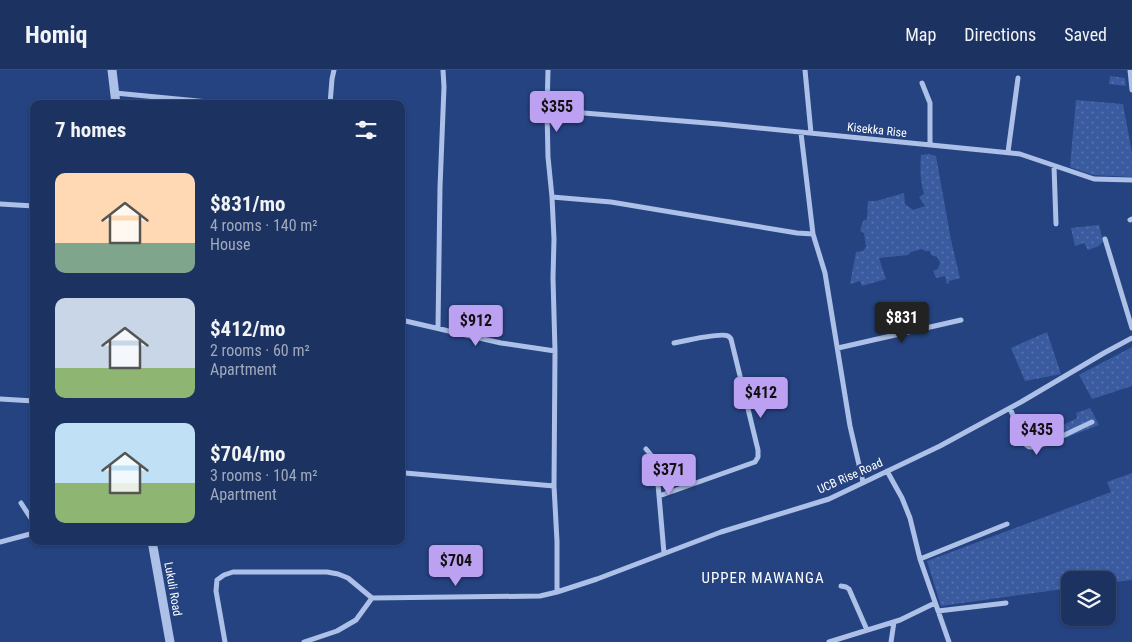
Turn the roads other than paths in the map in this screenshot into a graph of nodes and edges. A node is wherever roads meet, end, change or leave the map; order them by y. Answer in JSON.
{"nodes":[{"id":1,"x":112,"y":70,"type":"edge"},
{"id":2,"x":334,"y":70,"type":"edge"},
{"id":3,"x":443,"y":70,"type":"edge"},
{"id":4,"x":548,"y":70,"type":"edge"},
{"id":5,"x":805,"y":70,"type":"edge"},
{"id":6,"x":1130,"y":70,"type":"edge"},
{"id":7,"x":1018,"y":78,"type":"dead end"},
{"id":8,"x":922,"y":83,"type":"dead end"},
{"id":9,"x":1132,"y":90,"type":"edge"},
{"id":10,"x":115,"y":93,"type":"junction"},
{"id":11,"x":116,"y":100,"type":"edge"},
{"id":12,"x":188,"y":100,"type":"edge"},
{"id":13,"x":330,"y":100,"type":"edge"},
{"id":14,"x":547,"y":110,"type":"junction"},
{"id":15,"x":801,"y":133,"type":"junction"},
{"id":16,"x":811,"y":133,"type":"junction"},
{"id":17,"x":930,"y":145,"type":"junction"},
{"id":18,"x":1008,"y":152,"type":"junction"},
{"id":19,"x":1054,"y":166,"type":"junction"},
{"id":20,"x":1132,"y":180,"type":"edge"},
{"id":21,"x":552,"y":198,"type":"junction"},
{"id":22,"x":0,"y":204,"type":"edge"},
{"id":23,"x":30,"y":206,"type":"edge"},
{"id":24,"x":1056,"y":224,"type":"dead end"},
{"id":25,"x":813,"y":234,"type":"junction"},
{"id":26,"x":1105,"y":239,"type":"dead end"},
{"id":27,"x":961,"y":320,"type":"dead end"},
{"id":28,"x":405,"y":321,"type":"edge"},
{"id":29,"x":438,"y":328,"type":"junction"},
{"id":30,"x":1132,"y":328,"type":"edge"},
{"id":31,"x":1132,"y":338,"type":"edge"},
{"id":32,"x":674,"y":343,"type":"dead end"},
{"id":33,"x":838,"y":348,"type":"junction"},
{"id":34,"x":555,"y":351,"type":"junction"},
{"id":35,"x":0,"y":399,"type":"edge"},
{"id":36,"x":30,"y":401,"type":"edge"},
{"id":37,"x":1010,"y":408,"type":"junction"},
{"id":38,"x":1092,"y":422,"type":"dead end"},
{"id":39,"x":646,"y":449,"type":"dead end"},
{"id":40,"x":887,"y":471,"type":"junction"},
{"id":41,"x":405,"y":474,"type":"dead end"},
{"id":42,"x":863,"y":482,"type":"junction"},
{"id":43,"x":554,"y":486,"type":"junction"},
{"id":44,"x":659,"y":496,"type":"junction"},
{"id":45,"x":21,"y":503,"type":"dead end"},
{"id":46,"x":30,"y":517,"type":"edge"},
{"id":47,"x":1007,"y":524,"type":"dead end"},
{"id":48,"x":30,"y":534,"type":"edge"},
{"id":49,"x":0,"y":542,"type":"edge"},
{"id":50,"x":153,"y":545,"type":"edge"},
{"id":51,"x":664,"y":553,"type":"junction"},
{"id":52,"x":920,"y":559,"type":"junction"},
{"id":53,"x":841,"y":586,"type":"dead end"},
{"id":54,"x":557,"y":592,"type":"junction"},
{"id":55,"x":372,"y":598,"type":"junction"},
{"id":56,"x":935,"y":602,"type":"junction"},
{"id":57,"x":1006,"y":603,"type":"dead end"},
{"id":58,"x":938,"y":611,"type":"junction"},
{"id":59,"x":894,"y":622,"type":"junction"},
{"id":60,"x":867,"y":630,"type":"junction"},
{"id":61,"x":170,"y":642,"type":"edge"},
{"id":62,"x":225,"y":642,"type":"edge"},
{"id":63,"x":304,"y":642,"type":"edge"},
{"id":64,"x":829,"y":642,"type":"edge"},
{"id":65,"x":891,"y":642,"type":"edge"},
{"id":66,"x":949,"y":642,"type":"edge"}],
"edges":[{"from":1,"to":10,"type":"street"},
{"from":2,"to":13,"type":"street"},
{"from":3,"to":29,"type":"street"},
{"from":4,"to":14,"type":"street"},
{"from":5,"to":16,"type":"street"},
{"from":6,"to":9,"type":"street"},
{"from":7,"to":18,"type":"street"},
{"from":8,"to":17,"type":"street"},
{"from":10,"to":11,"type":"street"},
{"from":10,"to":12,"type":"street"},
{"from":14,"to":15,"type":"street","name":"Kisekka Rise"},
{"from":14,"to":21,"type":"street"},
{"from":15,"to":16,"type":"street","name":"Kisekka Rise"},
{"from":15,"to":25,"type":"street"},
{"from":16,"to":17,"type":"street","name":"Kisekka Rise"},
{"from":17,"to":18,"type":"street","name":"Kisekka Rise"},
{"from":18,"to":19,"type":"street","name":"Kisekka Rise"},
{"from":19,"to":20,"type":"street","name":"Kisekka Rise"},
{"from":19,"to":24,"type":"street"},
{"from":21,"to":25,"type":"street"},
{"from":21,"to":34,"type":"street"},
{"from":22,"to":23,"type":"street"},
{"from":25,"to":33,"type":"street"},
{"from":26,"to":30,"type":"street"},
{"from":27,"to":33,"type":"street"},
{"from":28,"to":29,"type":"street"},
{"from":29,"to":34,"type":"street"},
{"from":31,"to":37,"type":"street","name":"UCB Rise Road"},
{"from":32,"to":44,"type":"street"},
{"from":33,"to":42,"type":"street"},
{"from":34,"to":43,"type":"street"},
{"from":35,"to":36,"type":"street"},
{"from":37,"to":38,"type":"street"},
{"from":37,"to":40,"type":"street","name":"UCB Rise Road"},
{"from":39,"to":44,"type":"street"},
{"from":40,"to":42,"type":"street","name":"UCB Rise Road"},
{"from":40,"to":52,"type":"street"},
{"from":41,"to":43,"type":"street"},
{"from":42,"to":51,"type":"street","name":"UCB Rise Road"},
{"from":43,"to":54,"type":"street"},
{"from":44,"to":51,"type":"street"},
{"from":45,"to":46,"type":"street"},
{"from":47,"to":52,"type":"street"},
{"from":48,"to":49,"type":"street"},
{"from":50,"to":61,"type":"street","name":"Lukuli Road"},
{"from":51,"to":54,"type":"street","name":"UCB Rise Road"},
{"from":52,"to":56,"type":"street"},
{"from":53,"to":60,"type":"street"},
{"from":54,"to":55,"type":"street","name":"UCB Rise Road"},
{"from":55,"to":62,"type":"street"},
{"from":55,"to":63,"type":"street"},
{"from":56,"to":58,"type":"street"},
{"from":56,"to":59,"type":"street"},
{"from":57,"to":58,"type":"street"},
{"from":58,"to":66,"type":"street"},
{"from":59,"to":60,"type":"street"},
{"from":59,"to":65,"type":"street"},
{"from":60,"to":64,"type":"street"}]}
